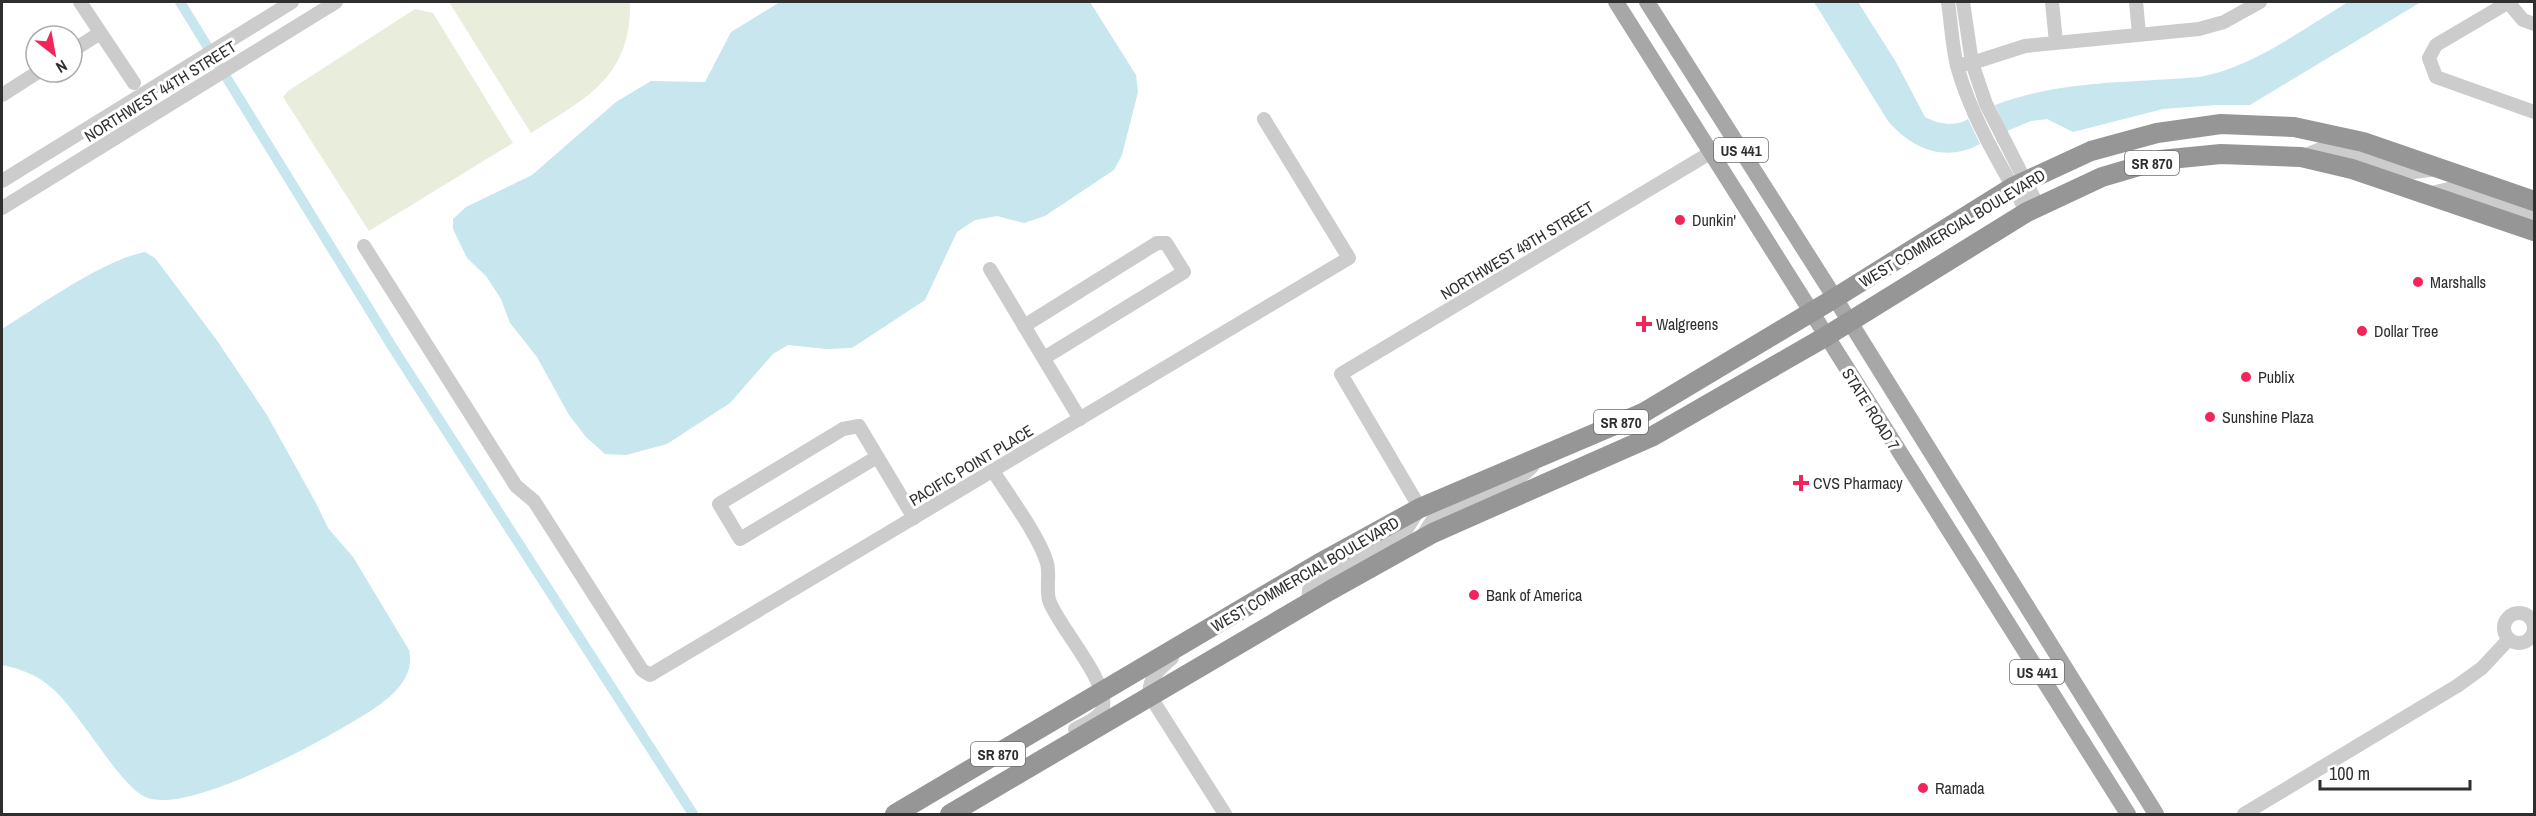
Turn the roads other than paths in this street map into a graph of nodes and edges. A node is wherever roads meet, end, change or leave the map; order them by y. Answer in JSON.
{"nodes":[{"id":1,"x":80,"y":2,"type":"edge"},
{"id":2,"x":292,"y":2,"type":"edge"},
{"id":3,"x":336,"y":2,"type":"edge"},
{"id":4,"x":1616,"y":2,"type":"edge"},
{"id":5,"x":1647,"y":2,"type":"edge"},
{"id":6,"x":1948,"y":2,"type":"edge"},
{"id":7,"x":1963,"y":2,"type":"edge"},
{"id":8,"x":2052,"y":2,"type":"edge"},
{"id":9,"x":2136,"y":2,"type":"edge"},
{"id":10,"x":2509,"y":2,"type":"edge"},
{"id":11,"x":2256,"y":3,"type":"edge"},
{"id":12,"x":2535,"y":24,"type":"edge"},
{"id":13,"x":100,"y":33,"type":"junction"},
{"id":14,"x":2139,"y":34,"type":"junction"},
{"id":15,"x":2056,"y":42,"type":"junction"},
{"id":16,"x":84,"y":43,"type":"edge"},
{"id":17,"x":1972,"y":63,"type":"junction"},
{"id":18,"x":1957,"y":64,"type":"junction"},
{"id":19,"x":24,"y":81,"type":"edge"},
{"id":20,"x":134,"y":83,"type":"dead end"},
{"id":21,"x":2,"y":95,"type":"edge"},
{"id":22,"x":135,"y":99,"type":"junction"},
{"id":23,"x":1979,"y":107,"type":"junction"},
{"id":24,"x":2535,"y":112,"type":"edge"},
{"id":25,"x":147,"y":118,"type":"junction"},
{"id":26,"x":1264,"y":118,"type":"dead end"},
{"id":27,"x":1710,"y":153,"type":"junction"},
{"id":28,"x":2301,"y":157,"type":"junction"},
{"id":29,"x":2440,"y":168,"type":"junction"},
{"id":30,"x":2,"y":181,"type":"edge"},
{"id":31,"x":2018,"y":185,"type":"junction"},
{"id":32,"x":2427,"y":194,"type":"junction"},
{"id":33,"x":2535,"y":201,"type":"edge"},
{"id":34,"x":2,"y":208,"type":"edge"},
{"id":35,"x":2032,"y":209,"type":"junction"},
{"id":36,"x":2535,"y":215,"type":"edge"},
{"id":37,"x":2535,"y":231,"type":"edge"},
{"id":38,"x":364,"y":246,"type":"dead end"},
{"id":39,"x":990,"y":269,"type":"dead end"},
{"id":40,"x":1835,"y":298,"type":"junction"},
{"id":41,"x":1810,"y":313,"type":"junction"},
{"id":42,"x":1850,"y":322,"type":"junction"},
{"id":43,"x":1024,"y":326,"type":"junction"},
{"id":44,"x":1825,"y":337,"type":"junction"},
{"id":45,"x":1044,"y":358,"type":"junction"},
{"id":46,"x":1080,"y":419,"type":"junction"},
{"id":47,"x":877,"y":457,"type":"junction"},
{"id":48,"x":1530,"y":460,"type":"junction"},
{"id":49,"x":993,"y":471,"type":"junction"},
{"id":50,"x":1420,"y":508,"type":"junction"},
{"id":51,"x":914,"y":518,"type":"junction"},
{"id":52,"x":1421,"y":540,"type":"junction"},
{"id":53,"x":1308,"y":603,"type":"junction"},
{"id":54,"x":2533,"y":618,"type":"edge"},
{"id":55,"x":1191,"y":639,"type":"junction"},
{"id":56,"x":2509,"y":639,"type":"junction"},
{"id":57,"x":2025,"y":655,"type":"junction"},
{"id":58,"x":2065,"y":668,"type":"junction"},
{"id":59,"x":1101,"y":693,"type":"junction"},
{"id":60,"x":1150,"y":696,"type":"junction"},
{"id":61,"x":1054,"y":753,"type":"junction"},
{"id":62,"x":895,"y":814,"type":"edge"},
{"id":63,"x":950,"y":814,"type":"edge"},
{"id":64,"x":1225,"y":814,"type":"edge"},
{"id":65,"x":2128,"y":814,"type":"edge"},
{"id":66,"x":2156,"y":814,"type":"edge"},
{"id":67,"x":2244,"y":814,"type":"edge"}],
"edges":[{"from":1,"to":13,"type":"street"},
{"from":2,"to":22,"type":"street","name":"NORTHWEST 44TH STREET"},
{"from":3,"to":25,"type":"street","name":"NORTHWEST 44TH STREET"},
{"from":4,"to":27,"type":"main road","name":"STATE ROAD 7","number":"US 441"},
{"from":5,"to":40,"type":"main road","name":"STATE ROAD 7","number":"US 441"},
{"from":6,"to":18,"type":"street"},
{"from":7,"to":17,"type":"street"},
{"from":8,"to":15,"type":"street"},
{"from":9,"to":14,"type":"street"},
{"from":10,"to":12,"type":"street"},
{"from":10,"to":24,"type":"street"},
{"from":11,"to":14,"type":"street"},
{"from":13,"to":16,"type":"street"},
{"from":13,"to":20,"type":"street"},
{"from":14,"to":15,"type":"street"},
{"from":15,"to":17,"type":"street"},
{"from":17,"to":18,"type":"street"},
{"from":17,"to":23,"type":"street"},
{"from":18,"to":23,"type":"street"},
{"from":19,"to":21,"type":"street"},
{"from":22,"to":25,"type":"street"},
{"from":22,"to":30,"type":"street","name":"NORTHWEST 44TH STREET"},
{"from":23,"to":31,"type":"street"},
{"from":23,"to":31,"type":"street"},
{"from":25,"to":34,"type":"street","name":"NORTHWEST 44TH STREET"},
{"from":26,"to":46,"type":"street","name":"PACIFIC POINT PLACE"},
{"from":27,"to":41,"type":"main road","name":"STATE ROAD 7","number":"US 441"},
{"from":27,"to":50,"type":"street","name":"NORTHWEST 49TH STREET"},
{"from":28,"to":29,"type":"street","name":"WEST COMMERCIAL BOULEVARD"},
{"from":28,"to":32,"type":"highway","name":"WEST COMMERCIAL BOULEVARD","number":"SR 870"},
{"from":28,"to":35,"type":"highway","name":"WEST COMMERCIAL BOULEVARD","number":"SR 870"},
{"from":29,"to":31,"type":"highway","name":"WEST COMMERCIAL BOULEVARD","number":"SR 870"},
{"from":29,"to":33,"type":"highway","name":"WEST COMMERCIAL BOULEVARD","number":"SR 870"},
{"from":31,"to":35,"type":"street"},
{"from":31,"to":40,"type":"highway","name":"WEST COMMERCIAL BOULEVARD","number":"SR 870"},
{"from":32,"to":36,"type":"street"},
{"from":32,"to":37,"type":"highway","name":"WEST COMMERCIAL BOULEVARD","number":"SR 870"},
{"from":35,"to":42,"type":"highway","name":"WEST COMMERCIAL BOULEVARD","number":"SR 870"},
{"from":38,"to":51,"type":"street","name":"PACIFIC POINT PLACE"},
{"from":39,"to":43,"type":"street"},
{"from":40,"to":41,"type":"highway","name":"WEST COMMERCIAL BOULEVARD","number":"SR 870"},
{"from":40,"to":42,"type":"main road","name":"STATE ROAD 7","number":"US 441"},
{"from":41,"to":44,"type":"main road","name":"STATE ROAD 7","number":"US 441"},
{"from":41,"to":48,"type":"highway","name":"WEST COMMERCIAL BOULEVARD","number":"SR 870"},
{"from":42,"to":44,"type":"highway","name":"WEST COMMERCIAL BOULEVARD","number":"SR 870"},
{"from":42,"to":58,"type":"main road","name":"STATE ROAD 7","number":"US 441"},
{"from":43,"to":45,"type":"street"},
{"from":43,"to":45,"type":"street"},
{"from":44,"to":52,"type":"highway","name":"WEST COMMERCIAL BOULEVARD","number":"SR 870"},
{"from":44,"to":57,"type":"main road","name":"STATE ROAD 7","number":"US 441"},
{"from":45,"to":46,"type":"street"},
{"from":46,"to":49,"type":"street","name":"PACIFIC POINT PLACE"},
{"from":47,"to":47,"type":"street"},
{"from":47,"to":51,"type":"street"},
{"from":48,"to":50,"type":"highway","name":"WEST COMMERCIAL BOULEVARD","number":"SR 870"},
{"from":48,"to":52,"type":"street","name":"WEST COMMERCIAL BOULEVARD"},
{"from":49,"to":51,"type":"street","name":"PACIFIC POINT PLACE"},
{"from":49,"to":59,"type":"street"},
{"from":50,"to":53,"type":"street","name":"WEST COMMERCIAL BOULEVARD"},
{"from":50,"to":55,"type":"highway","name":"WEST COMMERCIAL BOULEVARD","number":"SR 870"},
{"from":52,"to":53,"type":"highway","name":"WEST COMMERCIAL BOULEVARD","number":"SR 870"},
{"from":53,"to":60,"type":"highway","name":"WEST COMMERCIAL BOULEVARD","number":"SR 870"},
{"from":54,"to":56,"type":"street"},
{"from":54,"to":56,"type":"street"},
{"from":55,"to":59,"type":"highway","name":"WEST COMMERCIAL BOULEVARD","number":"SR 870"},
{"from":55,"to":60,"type":"street","name":"WEST COMMERCIAL BOULEVARD"},
{"from":56,"to":67,"type":"street"},
{"from":57,"to":58,"type":"main road"},
{"from":57,"to":65,"type":"main road","name":"STATE ROAD 7","number":"US 441"},
{"from":58,"to":66,"type":"main road","name":"STATE ROAD 7","number":"US 441"},
{"from":59,"to":61,"type":"street","name":"WEST COMMERCIAL BOULEVARD"},
{"from":59,"to":62,"type":"highway","name":"WEST COMMERCIAL BOULEVARD","number":"SR 870"},
{"from":60,"to":61,"type":"highway","name":"WEST COMMERCIAL BOULEVARD","number":"SR 870"},
{"from":60,"to":64,"type":"street"},
{"from":61,"to":63,"type":"highway","name":"WEST COMMERCIAL BOULEVARD","number":"SR 870"}]}
